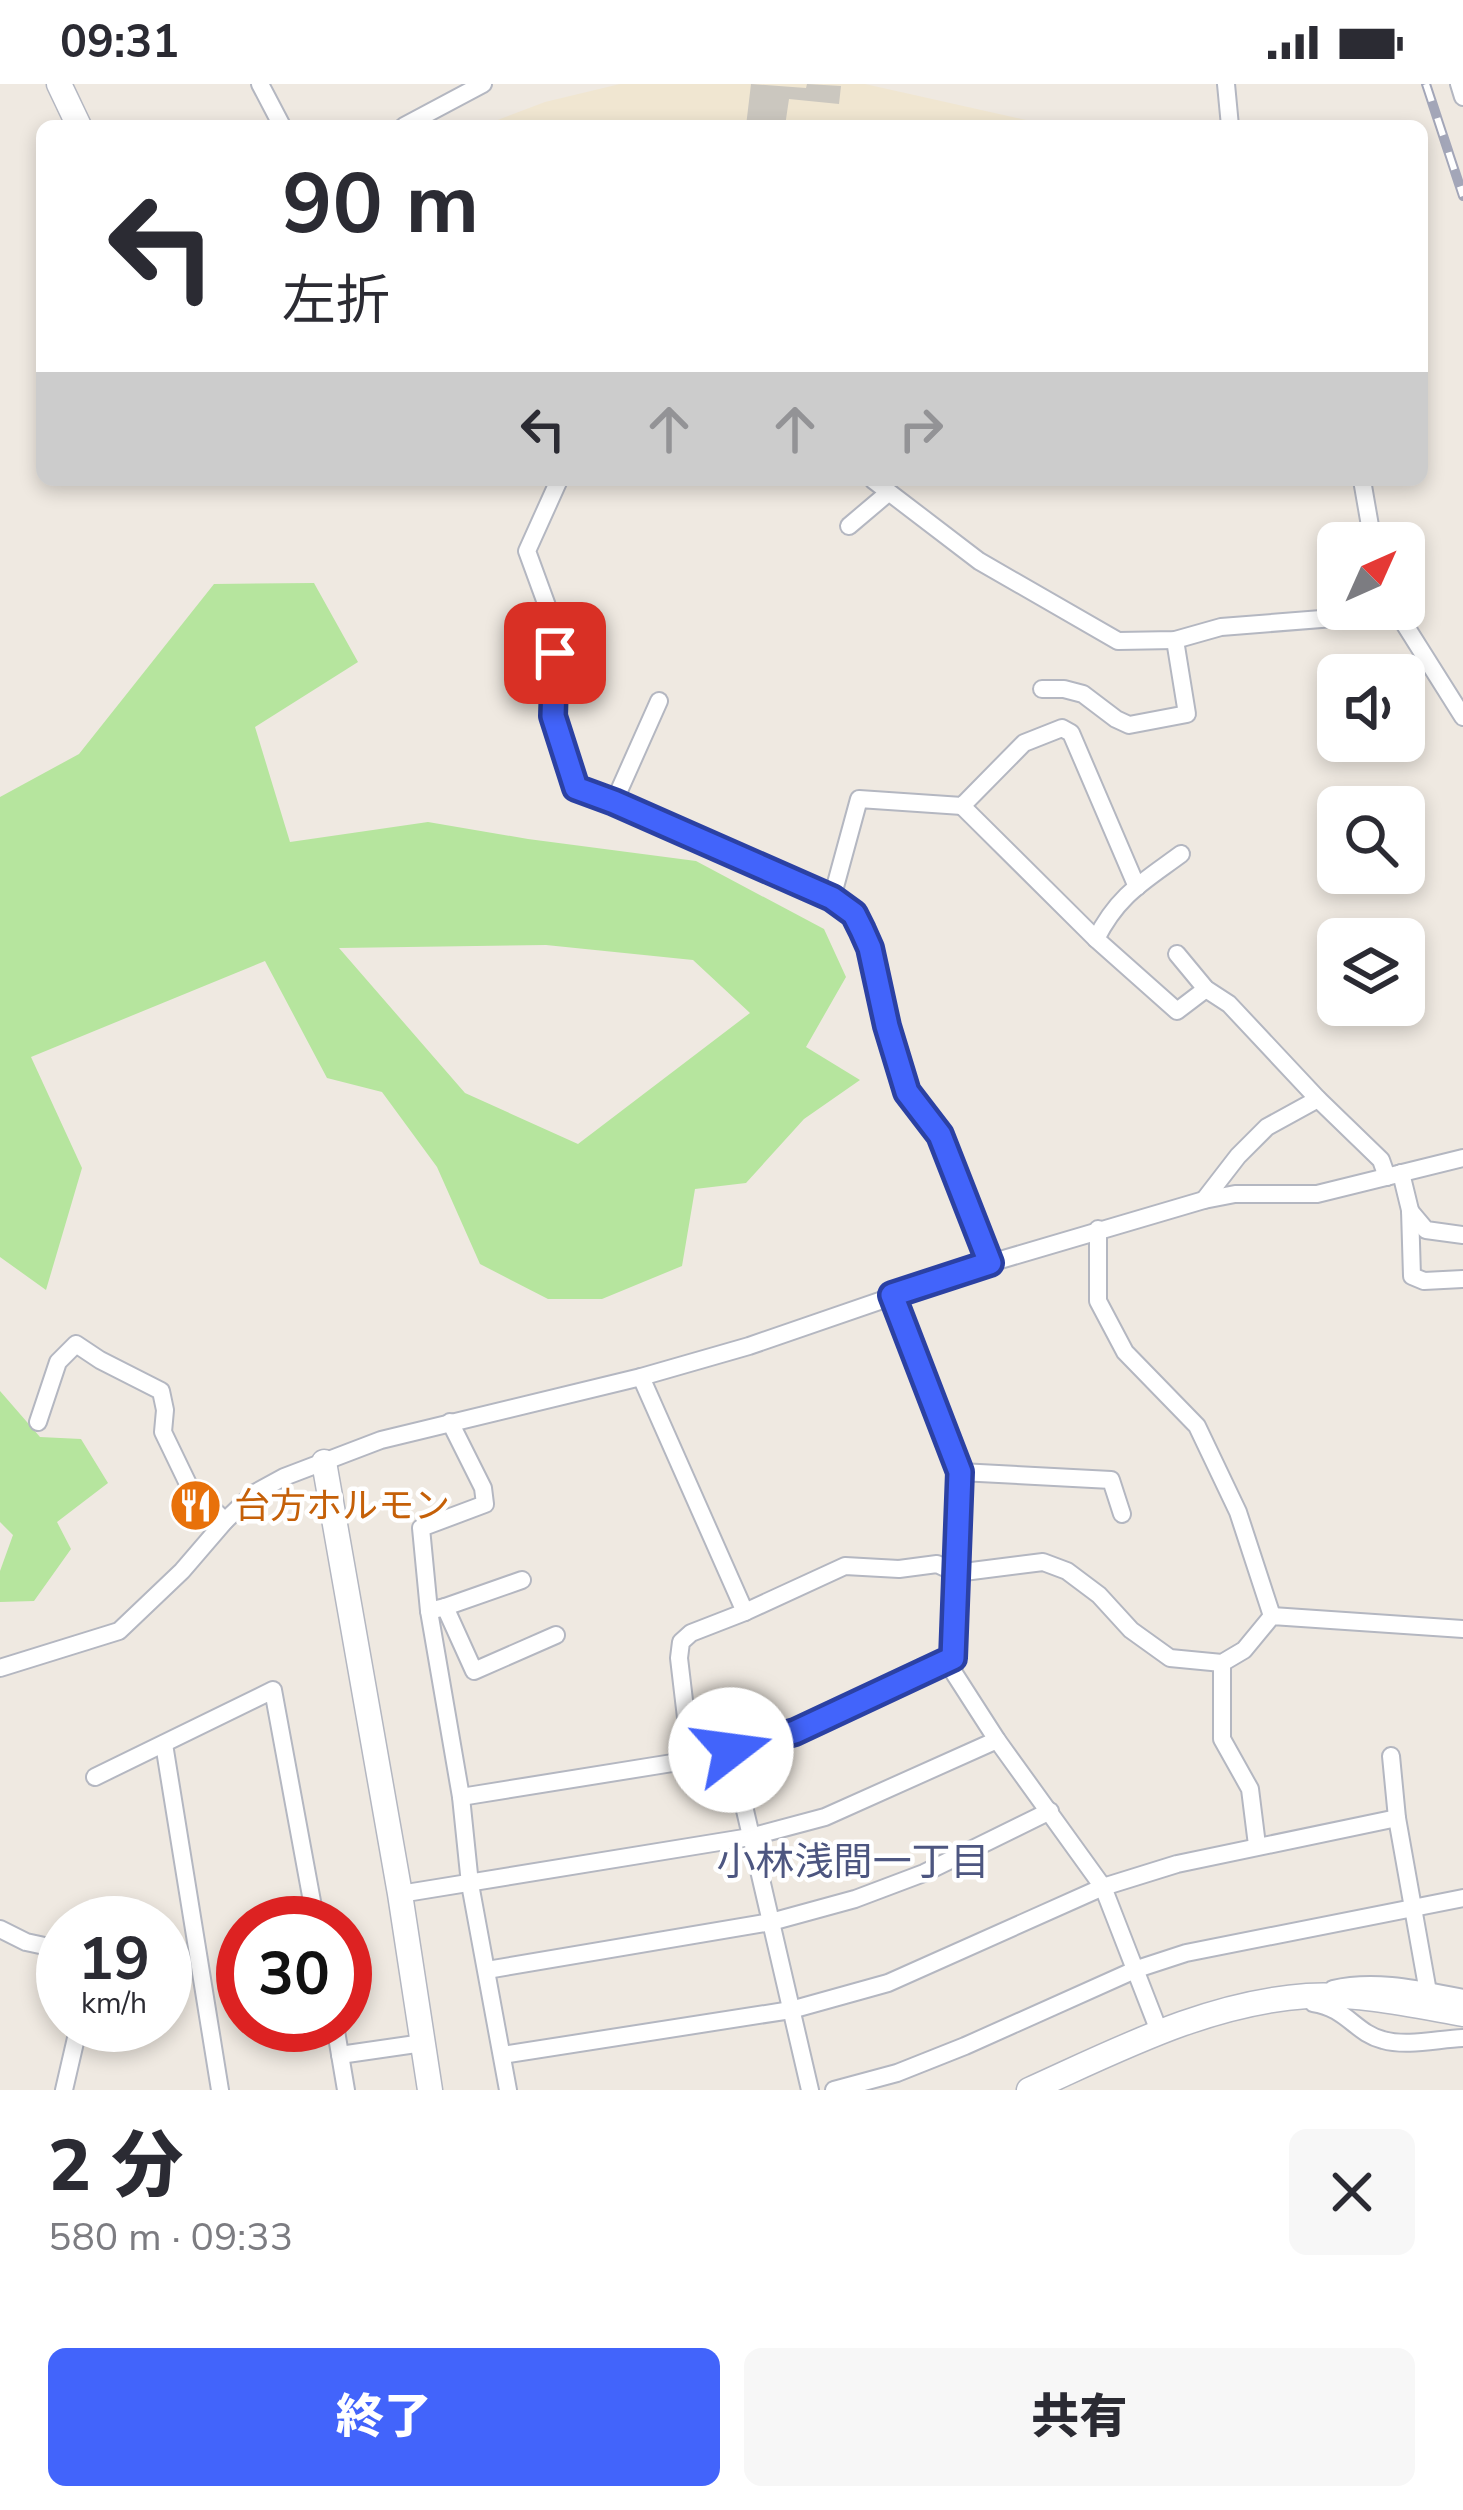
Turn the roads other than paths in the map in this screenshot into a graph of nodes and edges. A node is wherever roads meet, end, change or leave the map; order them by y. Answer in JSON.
{"nodes":[{"id":1,"x":59,"y":84,"type":"edge"},
{"id":2,"x":260,"y":84,"type":"edge"},
{"id":3,"x":483,"y":84,"type":"edge"},
{"id":4,"x":1226,"y":84,"type":"edge"},
{"id":5,"x":1459,"y":84,"type":"edge"},
{"id":6,"x":1463,"y":97,"type":"edge"},
{"id":7,"x":76,"y":120,"type":"edge"},
{"id":8,"x":279,"y":120,"type":"edge"},
{"id":9,"x":415,"y":120,"type":"edge"},
{"id":10,"x":1229,"y":120,"type":"edge"},
{"id":11,"x":556,"y":486,"type":"edge"},
{"id":12,"x":880,"y":486,"type":"edge"},
{"id":13,"x":1363,"y":486,"type":"edge"},
{"id":14,"x":888,"y":493,"type":"junction"},
{"id":15,"x":1369,"y":522,"type":"edge"},
{"id":16,"x":849,"y":526,"type":"dead end"},
{"id":17,"x":1317,"y":619,"type":"edge"},
{"id":18,"x":1407,"y":630,"type":"edge"},
{"id":19,"x":1175,"y":640,"type":"junction"},
{"id":20,"x":1042,"y":689,"type":"dead end"},
{"id":21,"x":658,"y":701,"type":"dead end"},
{"id":22,"x":1463,"y":717,"type":"edge"},
{"id":23,"x":614,"y":802,"type":"junction"},
{"id":24,"x":962,"y":806,"type":"junction"},
{"id":25,"x":1181,"y":854,"type":"dead end"},
{"id":26,"x":1137,"y":886,"type":"junction"},
{"id":27,"x":832,"y":898,"type":"junction"},
{"id":28,"x":1096,"y":939,"type":"junction"},
{"id":29,"x":1177,"y":954,"type":"dead end"},
{"id":30,"x":1206,"y":988,"type":"junction"},
{"id":31,"x":1318,"y":1099,"type":"junction"},
{"id":32,"x":1463,"y":1158,"type":"edge"},
{"id":33,"x":1394,"y":1175,"type":"junction"},
{"id":34,"x":1204,"y":1200,"type":"junction"},
{"id":35,"x":1410,"y":1210,"type":"junction"},
{"id":36,"x":1098,"y":1229,"type":"junction"},
{"id":37,"x":1463,"y":1235,"type":"edge"},
{"id":38,"x":990,"y":1263,"type":"junction"},
{"id":39,"x":1463,"y":1280,"type":"edge"},
{"id":40,"x":892,"y":1295,"type":"junction"},
{"id":41,"x":640,"y":1377,"type":"junction"},
{"id":42,"x":38,"y":1422,"type":"dead end"},
{"id":43,"x":450,"y":1422,"type":"junction"},
{"id":44,"x":324,"y":1462,"type":"junction"},
{"id":45,"x":960,"y":1472,"type":"junction"},
{"id":46,"x":1122,"y":1514,"type":"dead end"},
{"id":47,"x":225,"y":1521,"type":"junction"},
{"id":48,"x":956,"y":1573,"type":"junction"},
{"id":49,"x":522,"y":1580,"type":"dead end"},
{"id":50,"x":437,"y":1609,"type":"junction"},
{"id":51,"x":745,"y":1612,"type":"junction"},
{"id":52,"x":1272,"y":1616,"type":"junction"},
{"id":53,"x":1463,"y":1629,"type":"edge"},
{"id":54,"x":556,"y":1635,"type":"dead end"},
{"id":55,"x":953,"y":1658,"type":"junction"},
{"id":56,"x":1222,"y":1663,"type":"junction"},
{"id":57,"x":0,"y":1668,"type":"edge"},
{"id":58,"x":998,"y":1739,"type":"junction"},
{"id":59,"x":164,"y":1744,"type":"junction"},
{"id":60,"x":731,"y":1750,"type":"junction"},
{"id":61,"x":1391,"y":1756,"type":"dead end"},
{"id":62,"x":691,"y":1760,"type":"junction"},
{"id":63,"x":95,"y":1777,"type":"dead end"},
{"id":64,"x":460,"y":1797,"type":"junction"},
{"id":65,"x":1050,"y":1810,"type":"junction"},
{"id":66,"x":1397,"y":1818,"type":"junction"},
{"id":67,"x":750,"y":1837,"type":"junction"},
{"id":68,"x":1257,"y":1845,"type":"junction"},
{"id":69,"x":470,"y":1884,"type":"junction"},
{"id":70,"x":1103,"y":1887,"type":"junction"},
{"id":71,"x":400,"y":1894,"type":"junction"},
{"id":72,"x":311,"y":1896,"type":"edge"},
{"id":73,"x":1463,"y":1898,"type":"edge"},
{"id":74,"x":1412,"y":1907,"type":"junction"},
{"id":75,"x":771,"y":1922,"type":"junction"},
{"id":76,"x":0,"y":1929,"type":"edge"},
{"id":77,"x":36,"y":1944,"type":"edge"},
{"id":78,"x":1137,"y":1969,"type":"junction"},
{"id":79,"x":487,"y":1970,"type":"junction"},
{"id":80,"x":1298,"y":1998,"type":"junction"},
{"id":81,"x":1463,"y":1998,"type":"edge"},
{"id":82,"x":1427,"y":2000,"type":"junction"},
{"id":83,"x":791,"y":2010,"type":"junction"},
{"id":84,"x":1463,"y":2014,"type":"edge"},
{"id":85,"x":1159,"y":2031,"type":"junction"},
{"id":86,"x":1463,"y":2038,"type":"edge"},
{"id":87,"x":423,"y":2043,"type":"junction"},
{"id":88,"x":73,"y":2052,"type":"edge"},
{"id":89,"x":339,"y":2052,"type":"edge"},
{"id":90,"x":340,"y":2055,"type":"junction"},
{"id":91,"x":502,"y":2055,"type":"junction"},
{"id":92,"x":64,"y":2090,"type":"edge"},
{"id":93,"x":220,"y":2090,"type":"edge"},
{"id":94,"x":346,"y":2090,"type":"edge"},
{"id":95,"x":430,"y":2090,"type":"edge"},
{"id":96,"x":508,"y":2090,"type":"edge"},
{"id":97,"x":809,"y":2090,"type":"edge"},
{"id":98,"x":834,"y":2090,"type":"edge"},
{"id":99,"x":1030,"y":2090,"type":"edge"}],
"edges":[{"from":1,"to":7,"type":"street"},
{"from":2,"to":8,"type":"street"},
{"from":3,"to":9,"type":"street"},
{"from":4,"to":10,"type":"street"},
{"from":5,"to":6,"type":"street"},
{"from":11,"to":23,"type":"street"},
{"from":12,"to":14,"type":"street"},
{"from":13,"to":15,"type":"street"},
{"from":14,"to":16,"type":"street"},
{"from":14,"to":19,"type":"street"},
{"from":17,"to":19,"type":"street"},
{"from":18,"to":22,"type":"street"},
{"from":19,"to":20,"type":"street"},
{"from":21,"to":23,"type":"street"},
{"from":23,"to":27,"type":"street"},
{"from":24,"to":26,"type":"street"},
{"from":24,"to":27,"type":"street"},
{"from":24,"to":28,"type":"street"},
{"from":25,"to":26,"type":"street"},
{"from":26,"to":28,"type":"street"},
{"from":27,"to":38,"type":"street"},
{"from":28,"to":30,"type":"street"},
{"from":29,"to":30,"type":"street"},
{"from":30,"to":31,"type":"street"},
{"from":31,"to":33,"type":"street"},
{"from":31,"to":34,"type":"street"},
{"from":32,"to":33,"type":"street"},
{"from":33,"to":34,"type":"street"},
{"from":33,"to":35,"type":"street"},
{"from":34,"to":36,"type":"street"},
{"from":35,"to":37,"type":"street"},
{"from":35,"to":39,"type":"street"},
{"from":36,"to":38,"type":"street"},
{"from":36,"to":52,"type":"street"},
{"from":38,"to":40,"type":"street"},
{"from":40,"to":41,"type":"street"},
{"from":40,"to":45,"type":"street"},
{"from":41,"to":43,"type":"street"},
{"from":41,"to":51,"type":"street"},
{"from":42,"to":47,"type":"street"},
{"from":43,"to":44,"type":"street"},
{"from":43,"to":50,"type":"street"},
{"from":44,"to":47,"type":"street"},
{"from":44,"to":71,"type":"street"},
{"from":45,"to":46,"type":"street"},
{"from":45,"to":48,"type":"street"},
{"from":47,"to":57,"type":"street"},
{"from":48,"to":51,"type":"street"},
{"from":48,"to":55,"type":"street"},
{"from":48,"to":56,"type":"street"},
{"from":49,"to":50,"type":"street"},
{"from":50,"to":54,"type":"street"},
{"from":50,"to":64,"type":"street"},
{"from":51,"to":62,"type":"street"},
{"from":52,"to":53,"type":"street"},
{"from":52,"to":56,"type":"street"},
{"from":55,"to":58,"type":"street"},
{"from":55,"to":60,"type":"street"},
{"from":56,"to":68,"type":"street"},
{"from":58,"to":65,"type":"street"},
{"from":58,"to":67,"type":"street"},
{"from":59,"to":63,"type":"street"},
{"from":59,"to":72,"type":"street"},
{"from":59,"to":93,"type":"street"},
{"from":60,"to":62,"type":"street"},
{"from":60,"to":67,"type":"street"},
{"from":61,"to":66,"type":"street"},
{"from":62,"to":64,"type":"street"},
{"from":64,"to":69,"type":"street"},
{"from":65,"to":70,"type":"street"},
{"from":65,"to":75,"type":"street"},
{"from":66,"to":68,"type":"street"},
{"from":66,"to":74,"type":"street"},
{"from":67,"to":69,"type":"street"},
{"from":67,"to":75,"type":"street"},
{"from":68,"to":70,"type":"street"},
{"from":69,"to":71,"type":"street"},
{"from":69,"to":79,"type":"street"},
{"from":70,"to":78,"type":"street"},
{"from":70,"to":83,"type":"street"},
{"from":71,"to":87,"type":"street"},
{"from":73,"to":74,"type":"street"},
{"from":74,"to":78,"type":"street"},
{"from":74,"to":82,"type":"street"},
{"from":75,"to":79,"type":"street"},
{"from":75,"to":83,"type":"street"},
{"from":76,"to":77,"type":"street"},
{"from":78,"to":85,"type":"street"},
{"from":78,"to":98,"type":"street"},
{"from":79,"to":91,"type":"street"},
{"from":80,"to":82,"type":"street"},
{"from":80,"to":85,"type":"street"},
{"from":80,"to":86,"type":"street"},
{"from":81,"to":82,"type":"street"},
{"from":82,"to":84,"type":"street"},
{"from":83,"to":91,"type":"street"},
{"from":83,"to":97,"type":"street"},
{"from":85,"to":99,"type":"street"},
{"from":87,"to":90,"type":"street"},
{"from":87,"to":95,"type":"street"},
{"from":88,"to":92,"type":"street"},
{"from":89,"to":90,"type":"street"},
{"from":90,"to":94,"type":"street"},
{"from":91,"to":96,"type":"street"}]}
